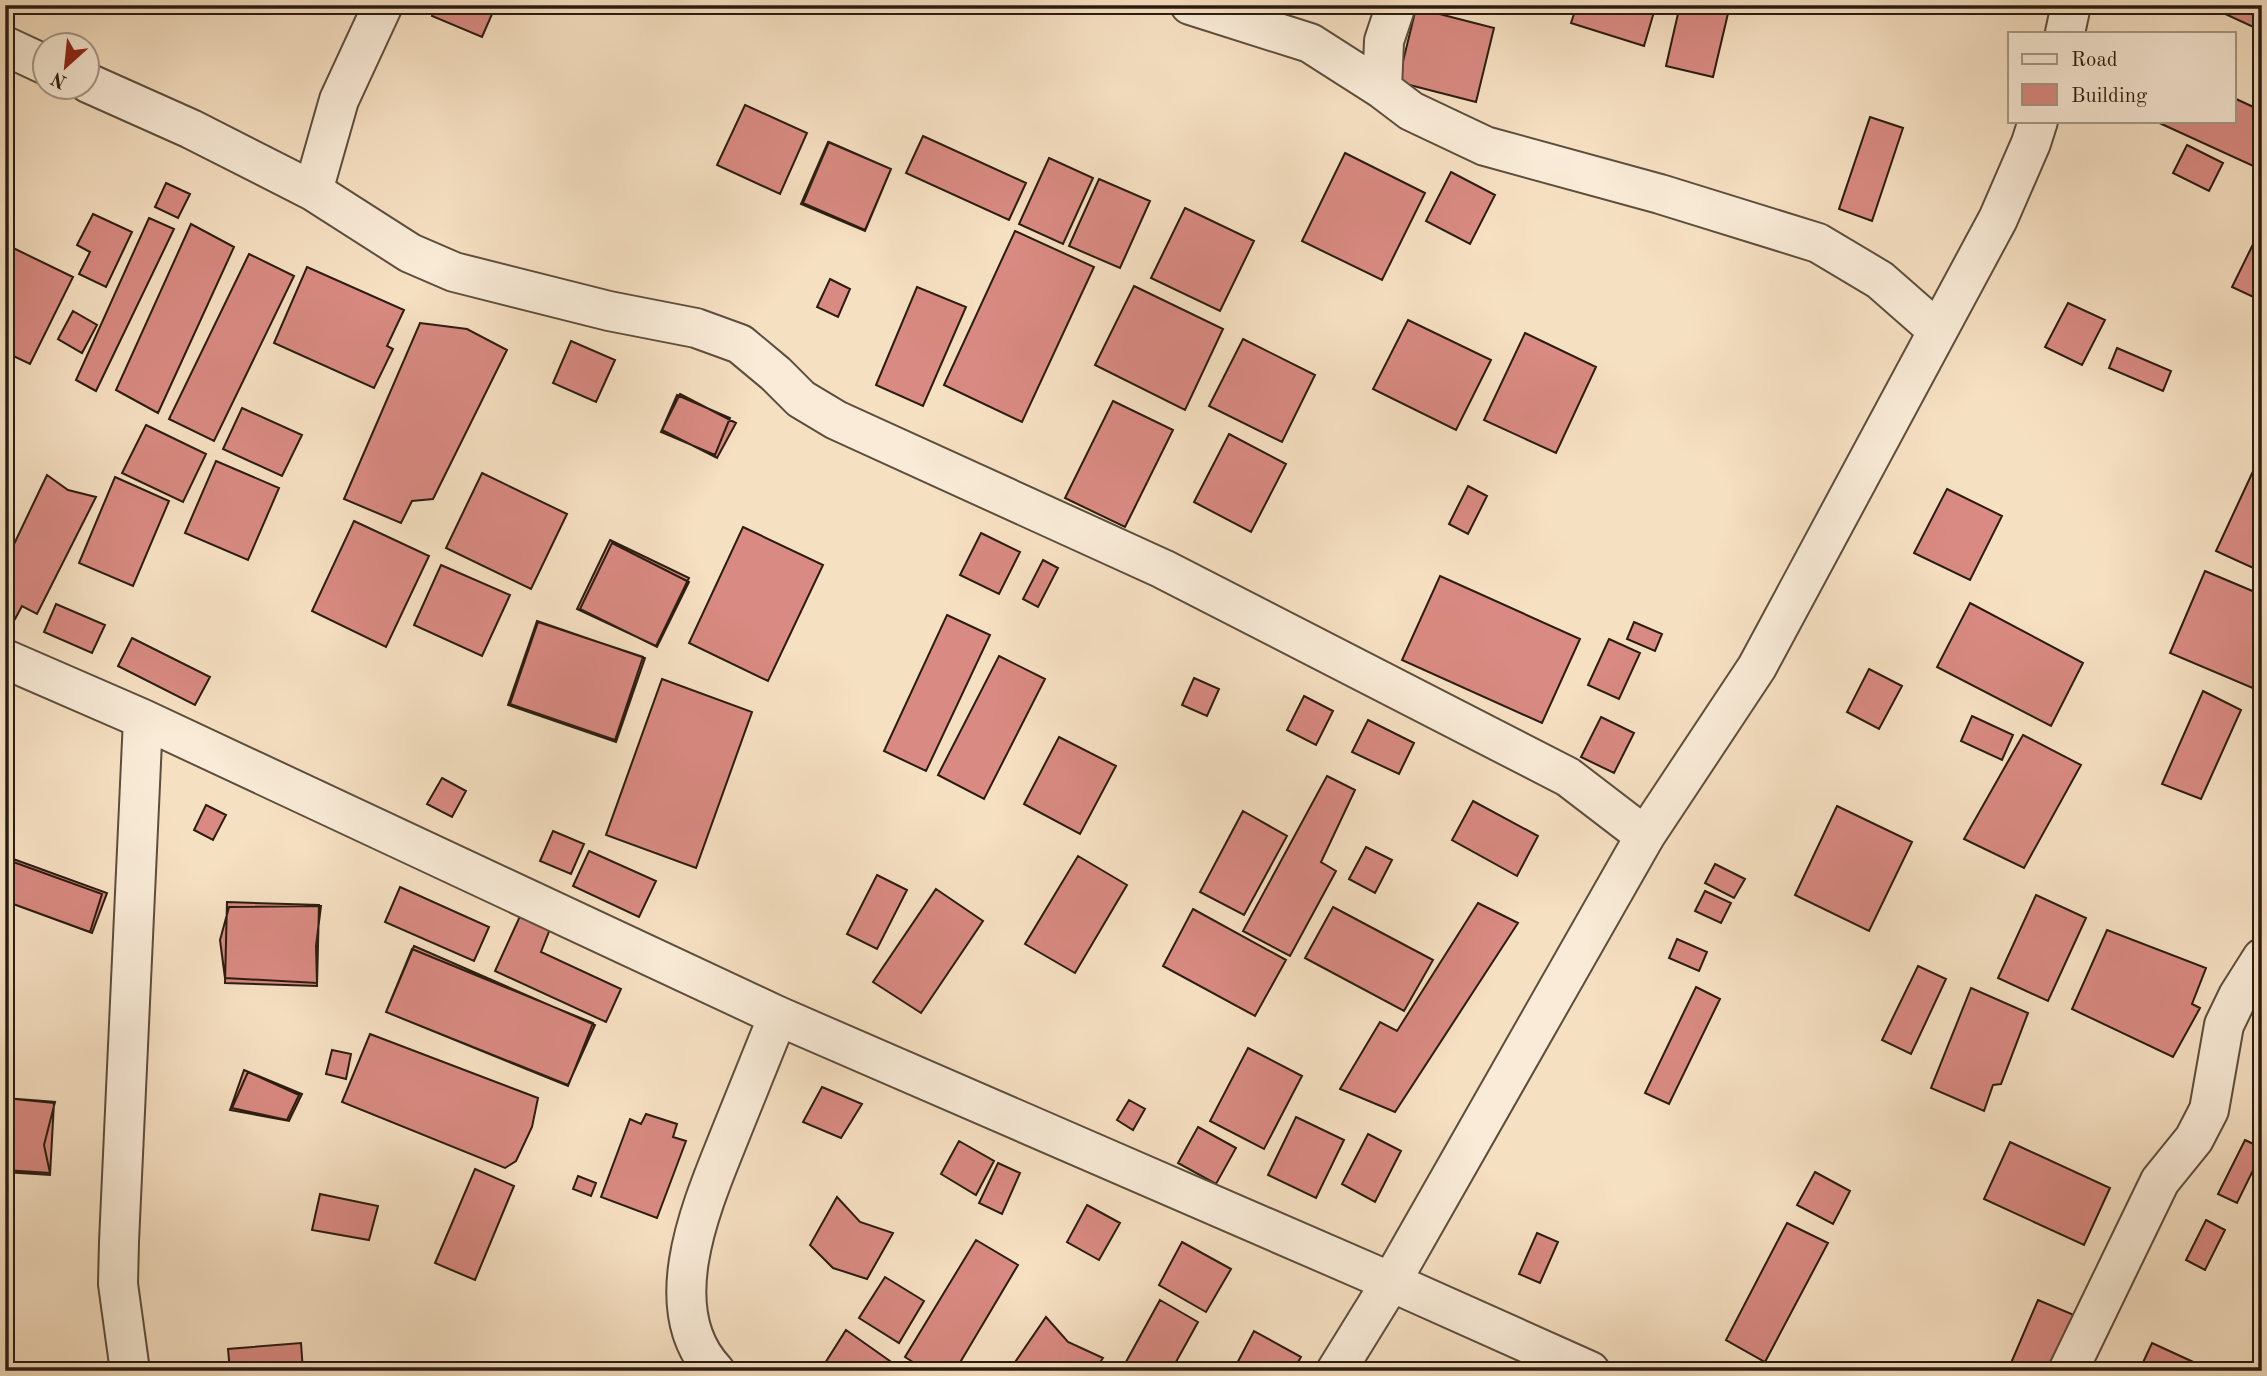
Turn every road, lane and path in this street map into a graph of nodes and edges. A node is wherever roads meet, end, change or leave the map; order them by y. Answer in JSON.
{"nodes":[{"id":1,"x":383,"y":5,"type":"edge"},
{"id":2,"x":1190,"y":5,"type":"edge"},
{"id":3,"x":1396,"y":5,"type":"edge"},
{"id":4,"x":2071,"y":5,"type":"edge"},
{"id":5,"x":2065,"y":32,"type":"edge"},
{"id":6,"x":5,"y":46,"type":"edge"},
{"id":7,"x":32,"y":59,"type":"edge"},
{"id":8,"x":102,"y":89,"type":"edge"},
{"id":9,"x":1382,"y":89,"type":"junction"},
{"id":10,"x":2038,"y":122,"type":"edge"},
{"id":11,"x":313,"y":191,"type":"junction"},
{"id":12,"x":1937,"y":330,"type":"junction"},
{"id":13,"x":5,"y":659,"type":"edge"},
{"id":14,"x":143,"y":719,"type":"junction"},
{"id":15,"x":1645,"y":836,"type":"junction"},
{"id":16,"x":2262,"y":958,"type":"edge"},
{"id":17,"x":778,"y":1016,"type":"junction"},
{"id":18,"x":1391,"y":1282,"type":"junction"},
{"id":19,"x":131,"y":1371,"type":"edge"},
{"id":20,"x":715,"y":1371,"type":"edge"},
{"id":21,"x":1336,"y":1371,"type":"edge"},
{"id":22,"x":1590,"y":1371,"type":"edge"},
{"id":23,"x":2068,"y":1371,"type":"edge"}],
"edges":[{"from":1,"to":11,"type":"street"},
{"from":2,"to":9,"type":"street"},
{"from":3,"to":9,"type":"street"},
{"from":4,"to":5,"type":"street"},
{"from":6,"to":7,"type":"street"},
{"from":8,"to":11,"type":"street"},
{"from":9,"to":12,"type":"street"},
{"from":10,"to":12,"type":"street"},
{"from":11,"to":15,"type":"street"},
{"from":12,"to":15,"type":"street"},
{"from":13,"to":14,"type":"street"},
{"from":14,"to":17,"type":"street"},
{"from":14,"to":19,"type":"street"},
{"from":15,"to":18,"type":"street"},
{"from":16,"to":23,"type":"street"},
{"from":17,"to":18,"type":"street"},
{"from":17,"to":20,"type":"street"},
{"from":18,"to":21,"type":"street"},
{"from":18,"to":22,"type":"street"}]}
